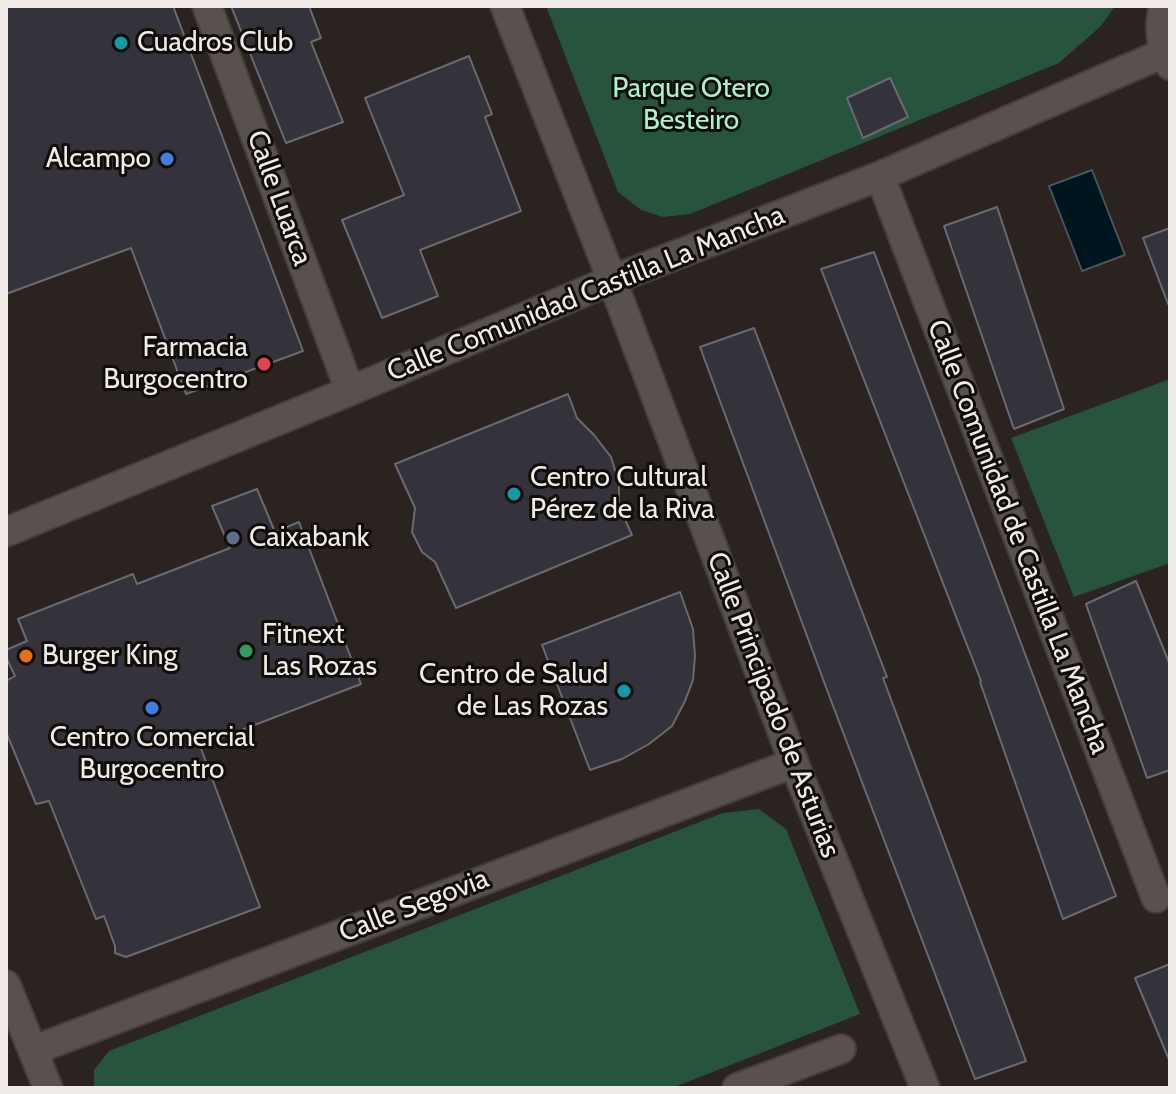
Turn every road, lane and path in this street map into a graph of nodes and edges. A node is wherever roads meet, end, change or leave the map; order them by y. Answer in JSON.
{"nodes":[{"id":1,"x":207,"y":6,"type":"edge"},
{"id":2,"x":505,"y":6,"type":"edge"},
{"id":3,"x":1164,"y":6,"type":"edge"},
{"id":4,"x":1167,"y":59,"type":"edge"},
{"id":5,"x":880,"y":176,"type":"junction"},
{"id":6,"x":612,"y":280,"type":"junction"},
{"id":7,"x":350,"y":391,"type":"junction"},
{"id":8,"x":6,"y":532,"type":"edge"},
{"id":9,"x":794,"y":763,"type":"junction"},
{"id":10,"x":1156,"y":898,"type":"dead end"},
{"id":11,"x":6,"y":985,"type":"edge"},
{"id":12,"x":841,"y":1049,"type":"dead end"},
{"id":13,"x":34,"y":1050,"type":"junction"},
{"id":14,"x":48,"y":1088,"type":"edge"},
{"id":15,"x":737,"y":1088,"type":"edge"},
{"id":16,"x":925,"y":1088,"type":"edge"}],
"edges":[{"from":1,"to":7,"type":"street","name":"Calle Luarca"},
{"from":2,"to":6,"type":"street","name":"Calle Principado de Asturias"},
{"from":3,"to":4,"type":"street"},
{"from":4,"to":5,"type":"street","name":"Calle Comunidad Castilla La Mancha"},
{"from":5,"to":6,"type":"street","name":"Calle Comunidad Castilla La Mancha"},
{"from":5,"to":10,"type":"street","name":"Calle Comunidad de Castilla La Mancha"},
{"from":6,"to":7,"type":"street","name":"Calle Comunidad Castilla La Mancha"},
{"from":6,"to":9,"type":"street","name":"Calle Principado de Asturias"},
{"from":7,"to":8,"type":"street","name":"Calle Comunidad Castilla La Mancha"},
{"from":9,"to":13,"type":"street","name":"Calle Segovia"},
{"from":9,"to":16,"type":"street","name":"Calle Principado de Asturias"},
{"from":11,"to":13,"type":"street"},
{"from":12,"to":15,"type":"street"},
{"from":13,"to":14,"type":"street"}]}
